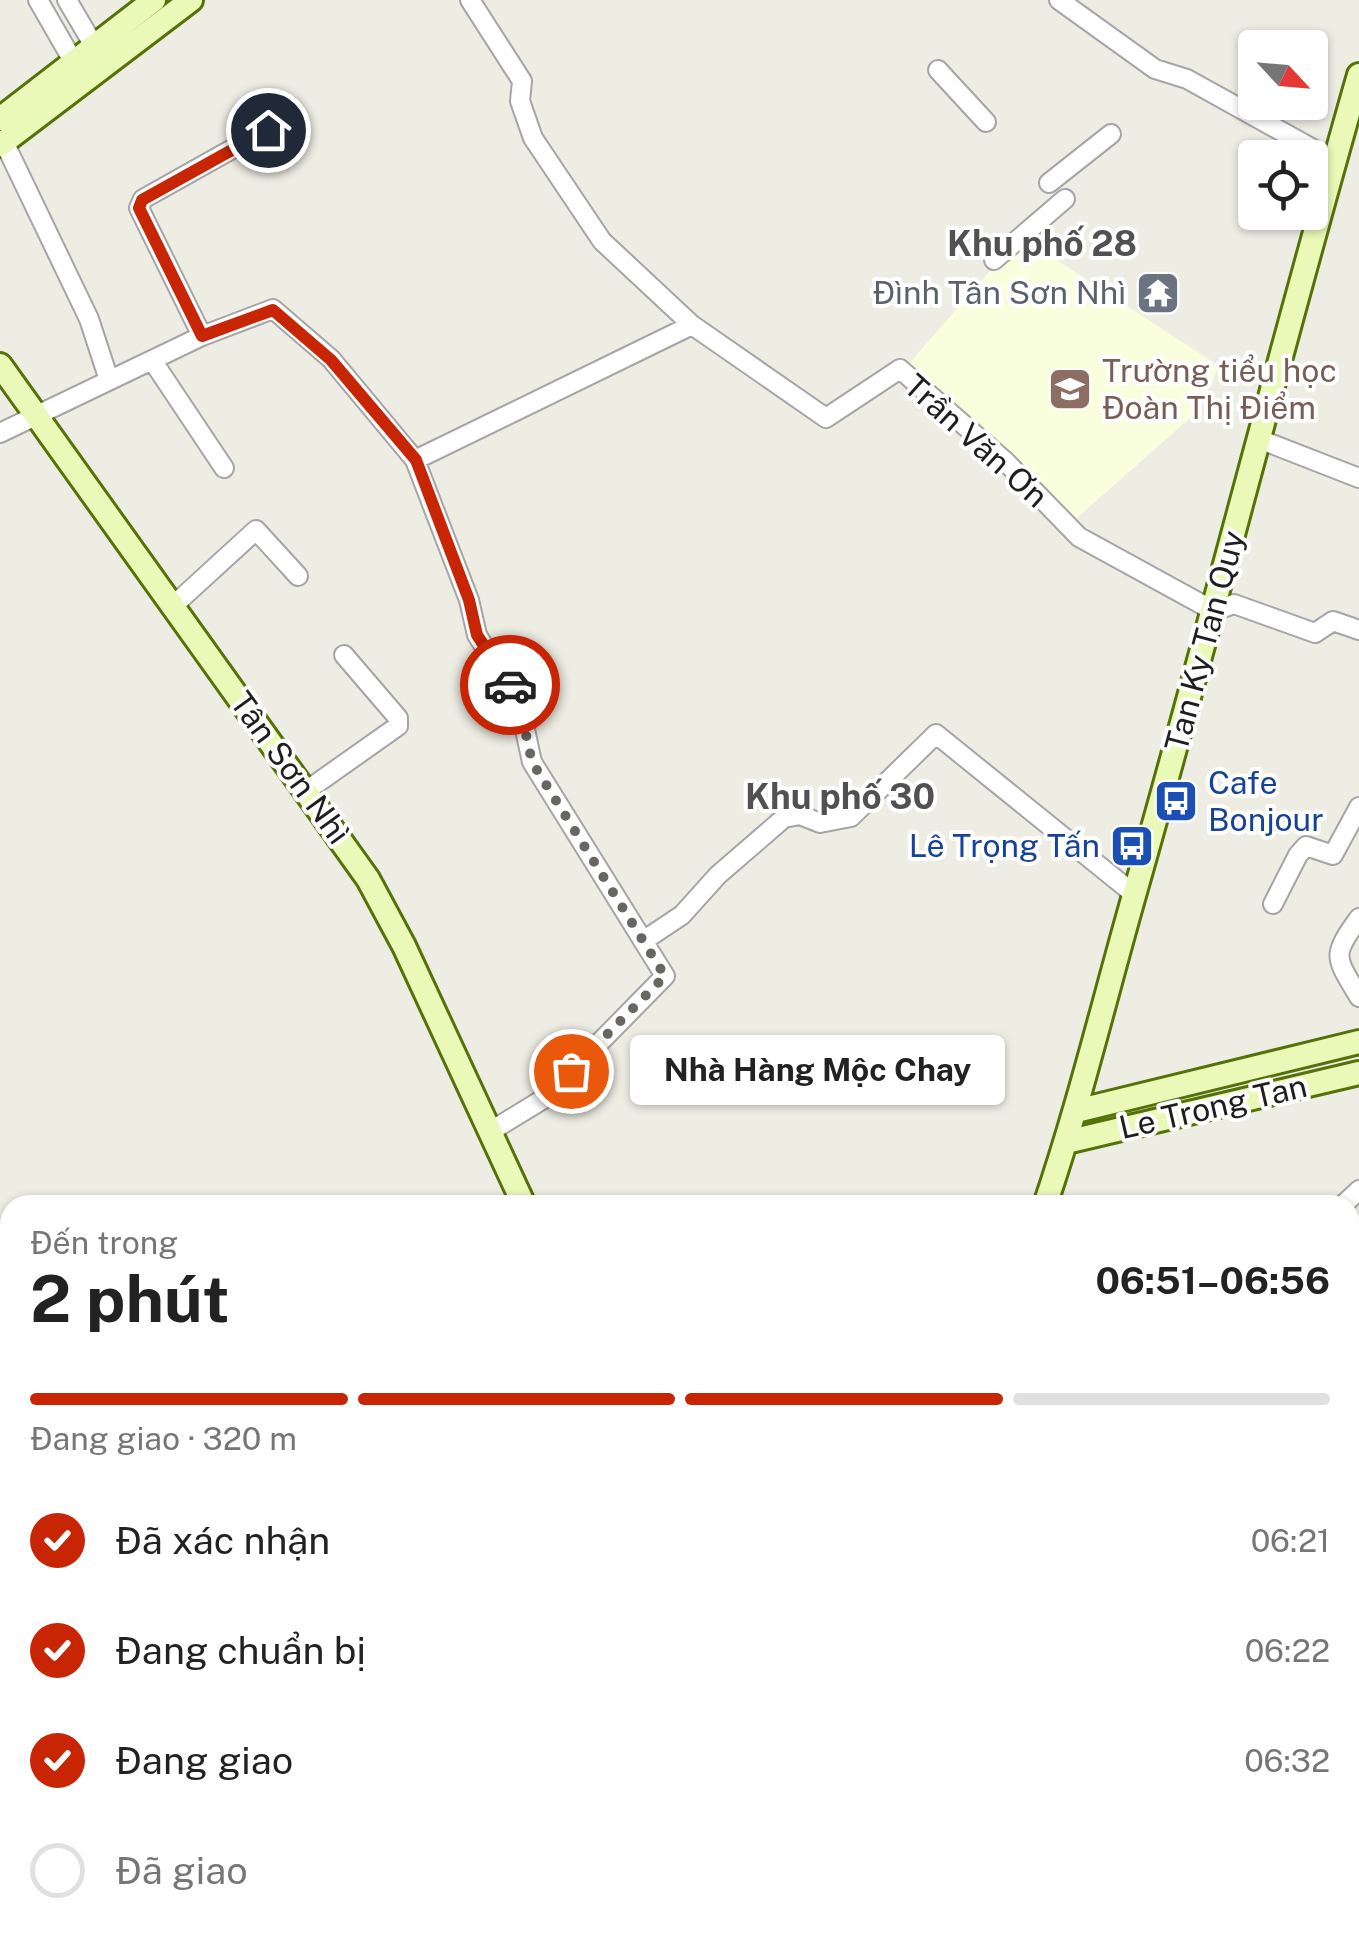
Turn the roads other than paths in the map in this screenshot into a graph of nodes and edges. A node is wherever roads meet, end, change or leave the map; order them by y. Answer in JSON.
{"nodes":[{"id":1,"x":38,"y":0,"type":"edge"},
{"id":2,"x":67,"y":0,"type":"edge"},
{"id":3,"x":154,"y":0,"type":"edge"},
{"id":4,"x":190,"y":0,"type":"edge"},
{"id":5,"x":470,"y":0,"type":"edge"},
{"id":6,"x":1059,"y":0,"type":"edge"},
{"id":7,"x":100,"y":55,"type":"junction"},
{"id":8,"x":938,"y":70,"type":"dead end"},
{"id":9,"x":79,"y":71,"type":"junction"},
{"id":10,"x":1358,"y":84,"type":"edge"},
{"id":11,"x":986,"y":122,"type":"dead end"},
{"id":12,"x":268,"y":130,"type":"dead end"},
{"id":13,"x":1111,"y":134,"type":"dead end"},
{"id":14,"x":1,"y":135,"type":"edge"},
{"id":15,"x":1345,"y":150,"type":"edge"},
{"id":16,"x":1050,"y":183,"type":"dead end"},
{"id":17,"x":1065,"y":200,"type":"dead end"},
{"id":18,"x":994,"y":260,"type":"dead end"},
{"id":19,"x":692,"y":325,"type":"junction"},
{"id":20,"x":202,"y":336,"type":"junction"},
{"id":21,"x":152,"y":360,"type":"junction"},
{"id":22,"x":0,"y":365,"type":"edge"},
{"id":23,"x":109,"y":380,"type":"junction"},
{"id":24,"x":35,"y":414,"type":"junction"},
{"id":25,"x":0,"y":433,"type":"edge"},
{"id":26,"x":1259,"y":439,"type":"junction"},
{"id":27,"x":416,"y":460,"type":"junction"},
{"id":28,"x":224,"y":468,"type":"dead end"},
{"id":29,"x":1359,"y":478,"type":"edge"},
{"id":30,"x":298,"y":576,"type":"dead end"},
{"id":31,"x":174,"y":605,"type":"junction"},
{"id":32,"x":1214,"y":611,"type":"junction"},
{"id":33,"x":1359,"y":630,"type":"edge"},
{"id":34,"x":344,"y":655,"type":"dead end"},
{"id":35,"x":306,"y":792,"type":"junction"},
{"id":36,"x":1359,"y":807,"type":"edge"},
{"id":37,"x":1134,"y":894,"type":"junction"},
{"id":38,"x":1273,"y":904,"type":"dead end"},
{"id":39,"x":1359,"y":918,"type":"edge"},
{"id":40,"x":643,"y":941,"type":"junction"},
{"id":41,"x":1359,"y":996,"type":"edge"},
{"id":42,"x":1359,"y":1042,"type":"edge"},
{"id":43,"x":1359,"y":1072,"type":"edge"},
{"id":44,"x":1076,"y":1110,"type":"junction"},
{"id":45,"x":491,"y":1131,"type":"junction"},
{"id":46,"x":1066,"y":1142,"type":"junction"},
{"id":47,"x":520,"y":1195,"type":"edge"},
{"id":48,"x":1048,"y":1195,"type":"edge"}],
"edges":[{"from":1,"to":9,"type":"street"},
{"from":2,"to":7,"type":"street"},
{"from":3,"to":7,"type":"main road"},
{"from":4,"to":7,"type":"main road"},
{"from":5,"to":19,"type":"street"},
{"from":6,"to":15,"type":"street"},
{"from":7,"to":9,"type":"main road"},
{"from":8,"to":11,"type":"street"},
{"from":9,"to":14,"type":"main road"},
{"from":10,"to":15,"type":"main road","name":"Tan Ky Tan Quy"},
{"from":12,"to":20,"type":"street"},
{"from":13,"to":16,"type":"street"},
{"from":14,"to":23,"type":"street"},
{"from":15,"to":26,"type":"main road","name":"Tan Ky Tan Quy"},
{"from":17,"to":18,"type":"street"},
{"from":19,"to":27,"type":"street"},
{"from":19,"to":32,"type":"street","name":"Trần Văn Ơn"},
{"from":20,"to":21,"type":"street"},
{"from":20,"to":27,"type":"street"},
{"from":21,"to":23,"type":"street"},
{"from":21,"to":28,"type":"street"},
{"from":22,"to":24,"type":"main road","name":"Tân Sơn Nhì"},
{"from":23,"to":24,"type":"street"},
{"from":24,"to":25,"type":"street"},
{"from":24,"to":31,"type":"main road","name":"Tân Sơn Nhì"},
{"from":26,"to":29,"type":"street"},
{"from":26,"to":32,"type":"main road","name":"Tan Ky Tan Quy"},
{"from":27,"to":40,"type":"street"},
{"from":30,"to":31,"type":"street"},
{"from":31,"to":35,"type":"main road","name":"Tân Sơn Nhì"},
{"from":32,"to":33,"type":"street"},
{"from":32,"to":37,"type":"main road","name":"Tan Ky Tan Quy"},
{"from":34,"to":35,"type":"street"},
{"from":35,"to":45,"type":"main road","name":"Tân Sơn Nhì"},
{"from":36,"to":38,"type":"street"},
{"from":37,"to":40,"type":"street"},
{"from":37,"to":44,"type":"main road","name":"Tan Ky Tan Quy"},
{"from":39,"to":41,"type":"street"},
{"from":40,"to":45,"type":"street"},
{"from":42,"to":44,"type":"main road","name":"Le Trong Tan"},
{"from":43,"to":46,"type":"main road","name":"Le Trong Tan"},
{"from":44,"to":46,"type":"main road","name":"Tan Ky Tan Quy"},
{"from":45,"to":47,"type":"main road","name":"Tân Sơn Nhì"},
{"from":46,"to":48,"type":"main road","name":"Tan Ky Tan Quy"}]}
